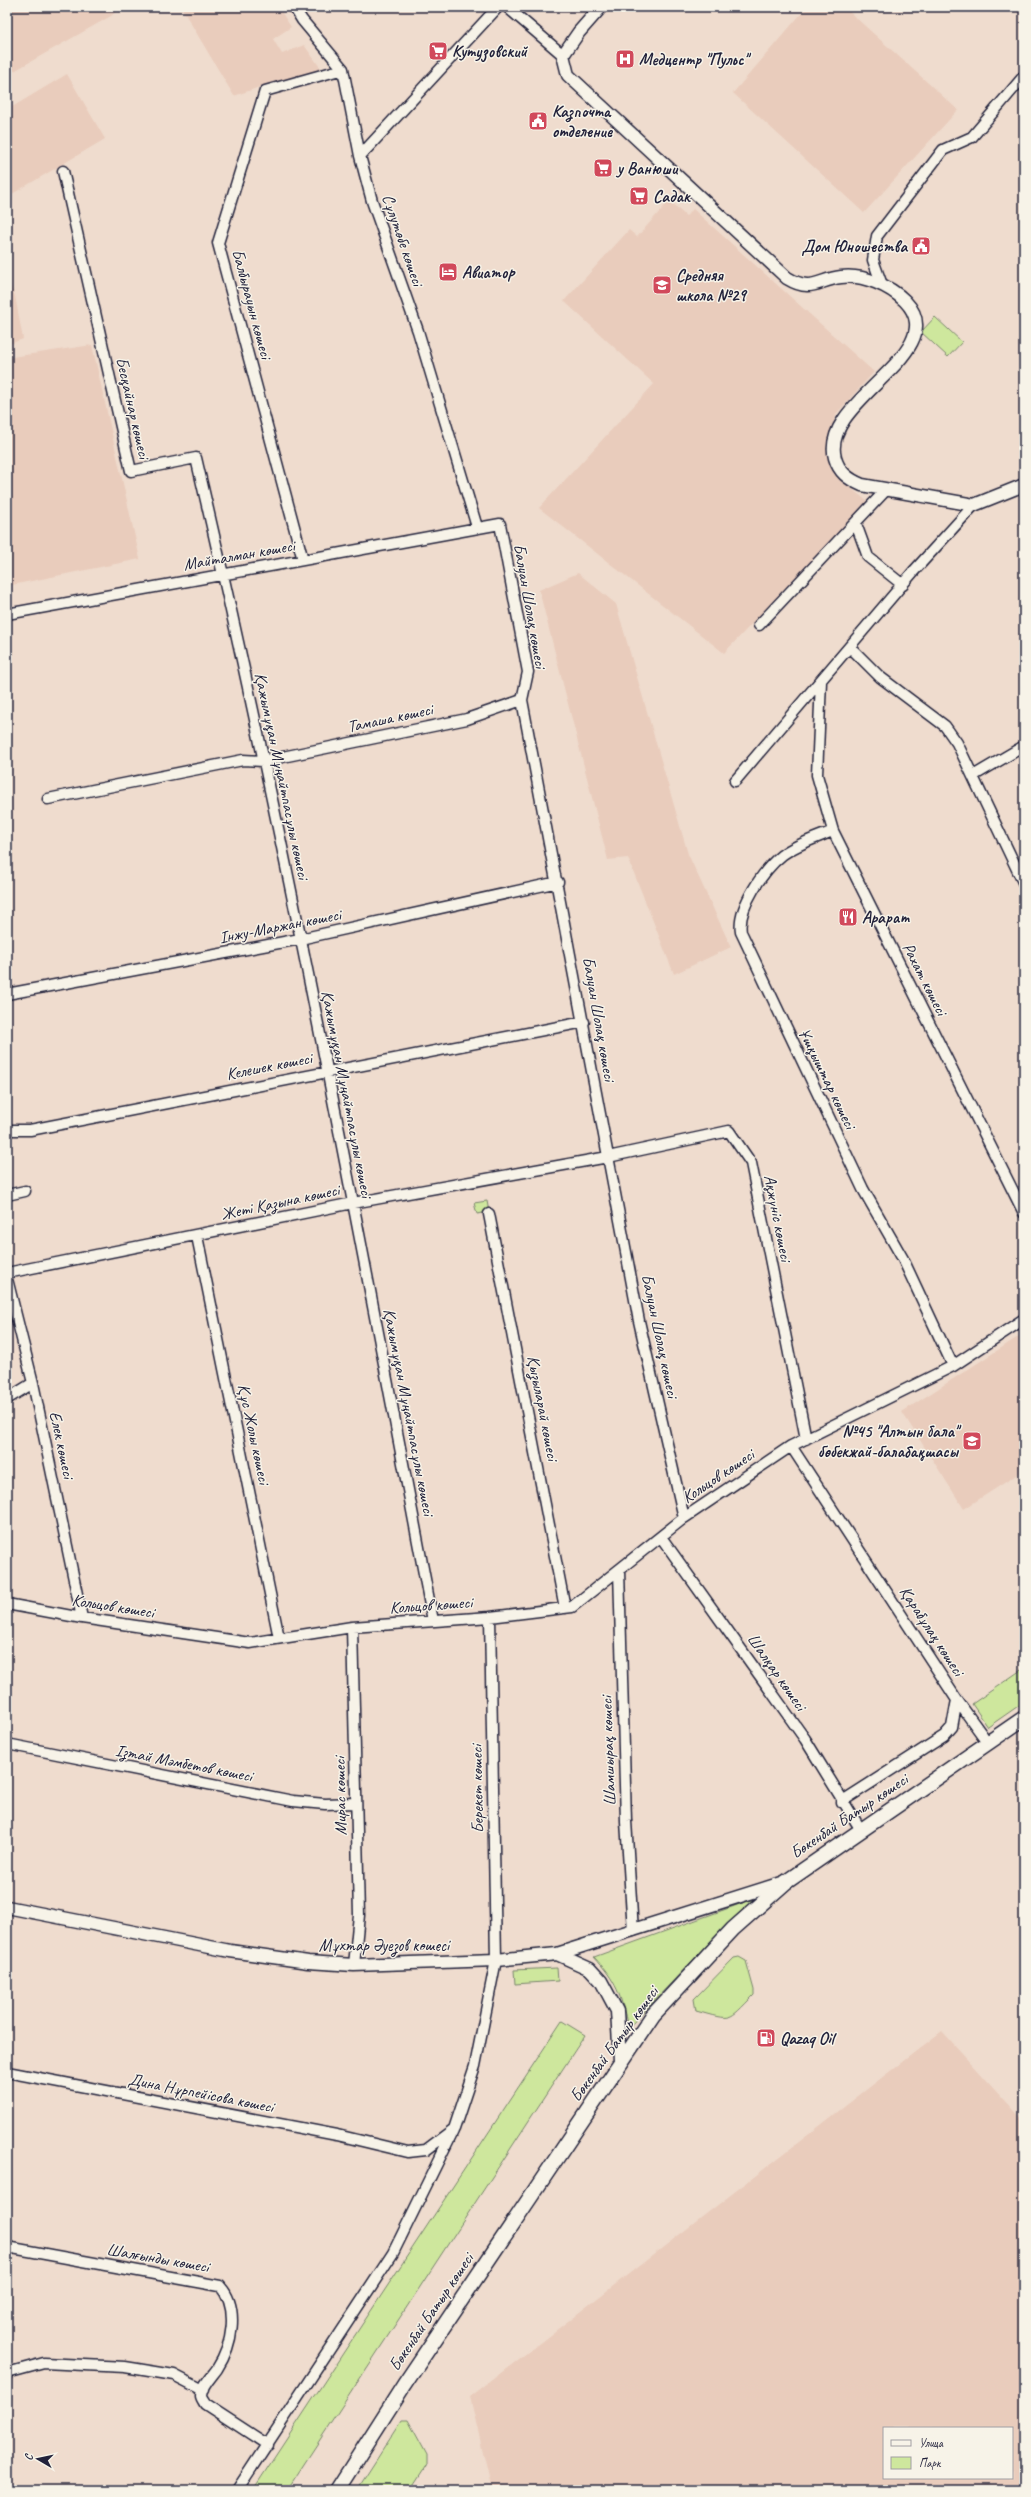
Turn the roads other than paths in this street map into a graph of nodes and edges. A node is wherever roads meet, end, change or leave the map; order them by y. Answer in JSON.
{"nodes":[{"id":1,"x":294,"y":7,"type":"edge"},
{"id":2,"x":498,"y":7,"type":"edge"},
{"id":3,"x":507,"y":7,"type":"edge"},
{"id":4,"x":601,"y":7,"type":"edge"},
{"id":5,"x":563,"y":55,"type":"junction"},
{"id":6,"x":343,"y":69,"type":"junction"},
{"id":7,"x":1024,"y":76,"type":"edge"},
{"id":8,"x":360,"y":156,"type":"junction"},
{"id":9,"x":63,"y":171,"type":"dead end"},
{"id":10,"x":882,"y":285,"type":"junction"},
{"id":11,"x":1024,"y":485,"type":"edge"},
{"id":12,"x":886,"y":490,"type":"junction"},
{"id":13,"x":974,"y":505,"type":"junction"},
{"id":14,"x":500,"y":524,"type":"joint"},
{"id":15,"x":856,"y":524,"type":"junction"},
{"id":16,"x":477,"y":528,"type":"junction"},
{"id":17,"x":303,"y":560,"type":"junction"},
{"id":18,"x":224,"y":574,"type":"junction"},
{"id":19,"x":903,"y":584,"type":"junction"},
{"id":20,"x":7,"y":614,"type":"edge"},
{"id":21,"x":759,"y":625,"type":"dead end"},
{"id":22,"x":850,"y":647,"type":"junction"},
{"id":23,"x":821,"y":681,"type":"junction"},
{"id":24,"x":522,"y":700,"type":"junction"},
{"id":25,"x":1024,"y":746,"type":"edge"},
{"id":26,"x":263,"y":761,"type":"junction"},
{"id":27,"x":974,"y":776,"type":"junction"},
{"id":28,"x":735,"y":781,"type":"dead end"},
{"id":29,"x":48,"y":799,"type":"dead end"},
{"id":30,"x":833,"y":831,"type":"junction"},
{"id":31,"x":558,"y":882,"type":"junction"},
{"id":32,"x":1024,"y":884,"type":"edge"},
{"id":33,"x":300,"y":940,"type":"junction"},
{"id":34,"x":7,"y":994,"type":"edge"},
{"id":35,"x":584,"y":1022,"type":"junction"},
{"id":36,"x":327,"y":1071,"type":"junction"},
{"id":37,"x":7,"y":1130,"type":"edge"},
{"id":38,"x":608,"y":1156,"type":"junction"},
{"id":39,"x":25,"y":1191,"type":"dead end"},
{"id":40,"x":7,"y":1195,"type":"edge"},
{"id":41,"x":353,"y":1204,"type":"junction"},
{"id":42,"x":1024,"y":1213,"type":"edge"},
{"id":43,"x":489,"y":1214,"type":"dead end"},
{"id":44,"x":197,"y":1236,"type":"junction"},
{"id":45,"x":7,"y":1273,"type":"edge"},
{"id":46,"x":7,"y":1279,"type":"edge"},
{"id":47,"x":1024,"y":1319,"type":"edge"},
{"id":48,"x":953,"y":1366,"type":"junction"},
{"id":49,"x":33,"y":1384,"type":"junction"},
{"id":50,"x":7,"y":1399,"type":"edge"},
{"id":51,"x":806,"y":1439,"type":"junction"},
{"id":52,"x":791,"y":1446,"type":"junction"},
{"id":53,"x":684,"y":1518,"type":"junction"},
{"id":54,"x":661,"y":1536,"type":"junction"},
{"id":55,"x":619,"y":1570,"type":"junction"},
{"id":56,"x":7,"y":1604,"type":"edge"},
{"id":57,"x":565,"y":1608,"type":"junction"},
{"id":58,"x":82,"y":1618,"type":"junction"},
{"id":59,"x":490,"y":1618,"type":"junction"},
{"id":60,"x":433,"y":1621,"type":"junction"},
{"id":61,"x":352,"y":1627,"type":"junction"},
{"id":62,"x":279,"y":1638,"type":"junction"},
{"id":63,"x":957,"y":1700,"type":"junction"},
{"id":64,"x":1024,"y":1718,"type":"edge"},
{"id":65,"x":988,"y":1743,"type":"junction"},
{"id":66,"x":7,"y":1744,"type":"edge"},
{"id":67,"x":842,"y":1802,"type":"junction"},
{"id":68,"x":356,"y":1803,"type":"junction"},
{"id":69,"x":861,"y":1830,"type":"junction"},
{"id":70,"x":786,"y":1882,"type":"junction"},
{"id":71,"x":7,"y":1907,"type":"edge"},
{"id":72,"x":632,"y":1931,"type":"junction"},
{"id":73,"x":557,"y":1954,"type":"junction"},
{"id":74,"x":496,"y":1960,"type":"junction"},
{"id":75,"x":354,"y":1965,"type":"junction"},
{"id":76,"x":620,"y":2062,"type":"junction"},
{"id":77,"x":7,"y":2072,"type":"edge"},
{"id":78,"x":454,"y":2129,"type":"junction"},
{"id":79,"x":7,"y":2247,"type":"edge"},
{"id":80,"x":7,"y":2373,"type":"edge"},
{"id":81,"x":203,"y":2390,"type":"junction"},
{"id":82,"x":268,"y":2445,"type":"junction"},
{"id":83,"x":237,"y":2490,"type":"edge"},
{"id":84,"x":337,"y":2490,"type":"edge"}],
"edges":[{"from":1,"to":6,"type":"street"},
{"from":2,"to":8,"type":"street"},
{"from":3,"to":5,"type":"street"},
{"from":4,"to":5,"type":"street"},
{"from":5,"to":10,"type":"street"},
{"from":6,"to":8,"type":"street","name":"Сұлутөбе көшесі"},
{"from":6,"to":17,"type":"street","name":"Балбырауын көшесі"},
{"from":7,"to":10,"type":"street"},
{"from":8,"to":16,"type":"street","name":"Сұлутөбе көшесі"},
{"from":9,"to":18,"type":"street","name":"Бесқайнар көшесі"},
{"from":10,"to":12,"type":"street"},
{"from":11,"to":13,"type":"street"},
{"from":12,"to":13,"type":"street"},
{"from":12,"to":15,"type":"street"},
{"from":13,"to":19,"type":"street"},
{"from":14,"to":16,"type":"street","name":"Майталман көшесі"},
{"from":14,"to":24,"type":"street","name":"Балуан Шолақ көшесі"},
{"from":15,"to":19,"type":"street"},
{"from":15,"to":21,"type":"street"},
{"from":16,"to":17,"type":"street","name":"Майталман көшесі"},
{"from":17,"to":18,"type":"street","name":"Майталман көшесі"},
{"from":18,"to":20,"type":"street","name":"Майталман көшесі"},
{"from":18,"to":26,"type":"street","name":"Қажымұқан Мұңайтпасұлы көшесі"},
{"from":19,"to":22,"type":"street"},
{"from":22,"to":23,"type":"street"},
{"from":22,"to":27,"type":"street"},
{"from":23,"to":28,"type":"street"},
{"from":23,"to":30,"type":"street","name":"Рахат көшесі"},
{"from":24,"to":26,"type":"street","name":"Тамаша көшесі"},
{"from":24,"to":31,"type":"street","name":"Балуан Шолақ көшесі"},
{"from":25,"to":27,"type":"street"},
{"from":26,"to":29,"type":"street","name":"Тамаша көшесі"},
{"from":26,"to":33,"type":"street","name":"Қажымұқан Мұңайтпасұлы көшесі"},
{"from":27,"to":32,"type":"street"},
{"from":30,"to":42,"type":"street","name":"Рахат көшесі"},
{"from":30,"to":48,"type":"street","name":"Ұшқыштар көшесі"},
{"from":31,"to":33,"type":"street","name":"Інжу-Маржан көшесі"},
{"from":31,"to":35,"type":"street","name":"Балуан Шолақ көшесі"},
{"from":33,"to":34,"type":"street","name":"Інжу-Маржан көшесі"},
{"from":33,"to":36,"type":"street","name":"Қажымұқан Мұңайтпасұлы көшесі"},
{"from":35,"to":36,"type":"street","name":"Келешек көшесі"},
{"from":35,"to":38,"type":"street","name":"Балуан Шолақ көшесі"},
{"from":36,"to":37,"type":"street","name":"Келешек көшесі"},
{"from":36,"to":41,"type":"street","name":"Қажымұқан Мұңайтпасұлы көшесі"},
{"from":38,"to":41,"type":"street","name":"Жеті Қазына көшесі"},
{"from":38,"to":51,"type":"street","name":"Ақжүніс көшесі"},
{"from":38,"to":53,"type":"street","name":"Балуан Шолақ көшесі"},
{"from":39,"to":40,"type":"street"},
{"from":41,"to":44,"type":"street","name":"Жеті Қазына көшесі"},
{"from":41,"to":60,"type":"street","name":"Қажымұқан Мұңайтпасұлы көшесі"},
{"from":43,"to":57,"type":"street","name":"Қызыларай көшесі"},
{"from":44,"to":45,"type":"street","name":"Жеті Қазына көшесі"},
{"from":44,"to":62,"type":"street","name":"Құс Жолы көшесі"},
{"from":46,"to":49,"type":"street","name":"Елек көшесі"},
{"from":47,"to":48,"type":"street","name":"Кольцов көшесі"},
{"from":48,"to":51,"type":"street","name":"Кольцов көшесі"},
{"from":49,"to":50,"type":"street"},
{"from":49,"to":58,"type":"street","name":"Елек көшесі"},
{"from":51,"to":52,"type":"street","name":"Кольцов көшесі"},
{"from":52,"to":53,"type":"street","name":"Кольцов көшесі"},
{"from":52,"to":63,"type":"street","name":"Қарабұлақ көшесі"},
{"from":53,"to":54,"type":"street","name":"Кольцов көшесі"},
{"from":54,"to":55,"type":"street","name":"Кольцов көшесі"},
{"from":54,"to":67,"type":"street","name":"Шалқар көшесі"},
{"from":55,"to":57,"type":"street","name":"Кольцов көшесі"},
{"from":55,"to":72,"type":"street","name":"Шамшырақ көшесі"},
{"from":56,"to":58,"type":"street","name":"Кольцов көшесі"},
{"from":57,"to":59,"type":"street","name":"Кольцов көшесі"},
{"from":58,"to":62,"type":"street","name":"Кольцов көшесі"},
{"from":59,"to":60,"type":"street","name":"Кольцов көшесі"},
{"from":59,"to":74,"type":"street","name":"Берекет көшесі"},
{"from":60,"to":61,"type":"street","name":"Кольцов көшесі"},
{"from":61,"to":62,"type":"street","name":"Кольцов көшесі"},
{"from":61,"to":68,"type":"street","name":"Мирас көшесі"},
{"from":63,"to":65,"type":"street"},
{"from":63,"to":67,"type":"street","name":"Қарабұлақ көшесі"},
{"from":64,"to":65,"type":"main road","name":"Бөкенбай Батыр көшесі"},
{"from":65,"to":69,"type":"main road","name":"Бөкенбай Батыр көшесі"},
{"from":66,"to":68,"type":"street","name":"Ізтай Мәмбетов көшесі"},
{"from":67,"to":69,"type":"street","name":"Шалқар көшесі"},
{"from":68,"to":75,"type":"street","name":"Мирас көшесі"},
{"from":69,"to":70,"type":"main road","name":"Бөкенбай Батыр көшесі"},
{"from":70,"to":72,"type":"street","name":"Мұхтар Әуезов көшесі"},
{"from":70,"to":76,"type":"main road","name":"Бөкенбай Батыр көшесі"},
{"from":71,"to":75,"type":"street","name":"Мұхтар Әуезов көшесі"},
{"from":72,"to":73,"type":"street","name":"Мұхтар Әуезов көшесі"},
{"from":73,"to":74,"type":"street","name":"Мұхтар Әуезов көшесі"},
{"from":73,"to":76,"type":"street"},
{"from":74,"to":75,"type":"street","name":"Мұхтар Әуезов көшесі"},
{"from":74,"to":78,"type":"street","name":"Берекет көшесі"},
{"from":76,"to":84,"type":"main road","name":"Бөкенбай Батыр көшесі"},
{"from":77,"to":78,"type":"street","name":"Дина Нұрпейісова көшесі"},
{"from":78,"to":82,"type":"street","name":"Берекет көшесі"},
{"from":79,"to":81,"type":"street","name":"Шалғынды көшесі"},
{"from":80,"to":81,"type":"street"},
{"from":81,"to":82,"type":"street"},
{"from":82,"to":83,"type":"street","name":"Берекет көшесі"}]}
